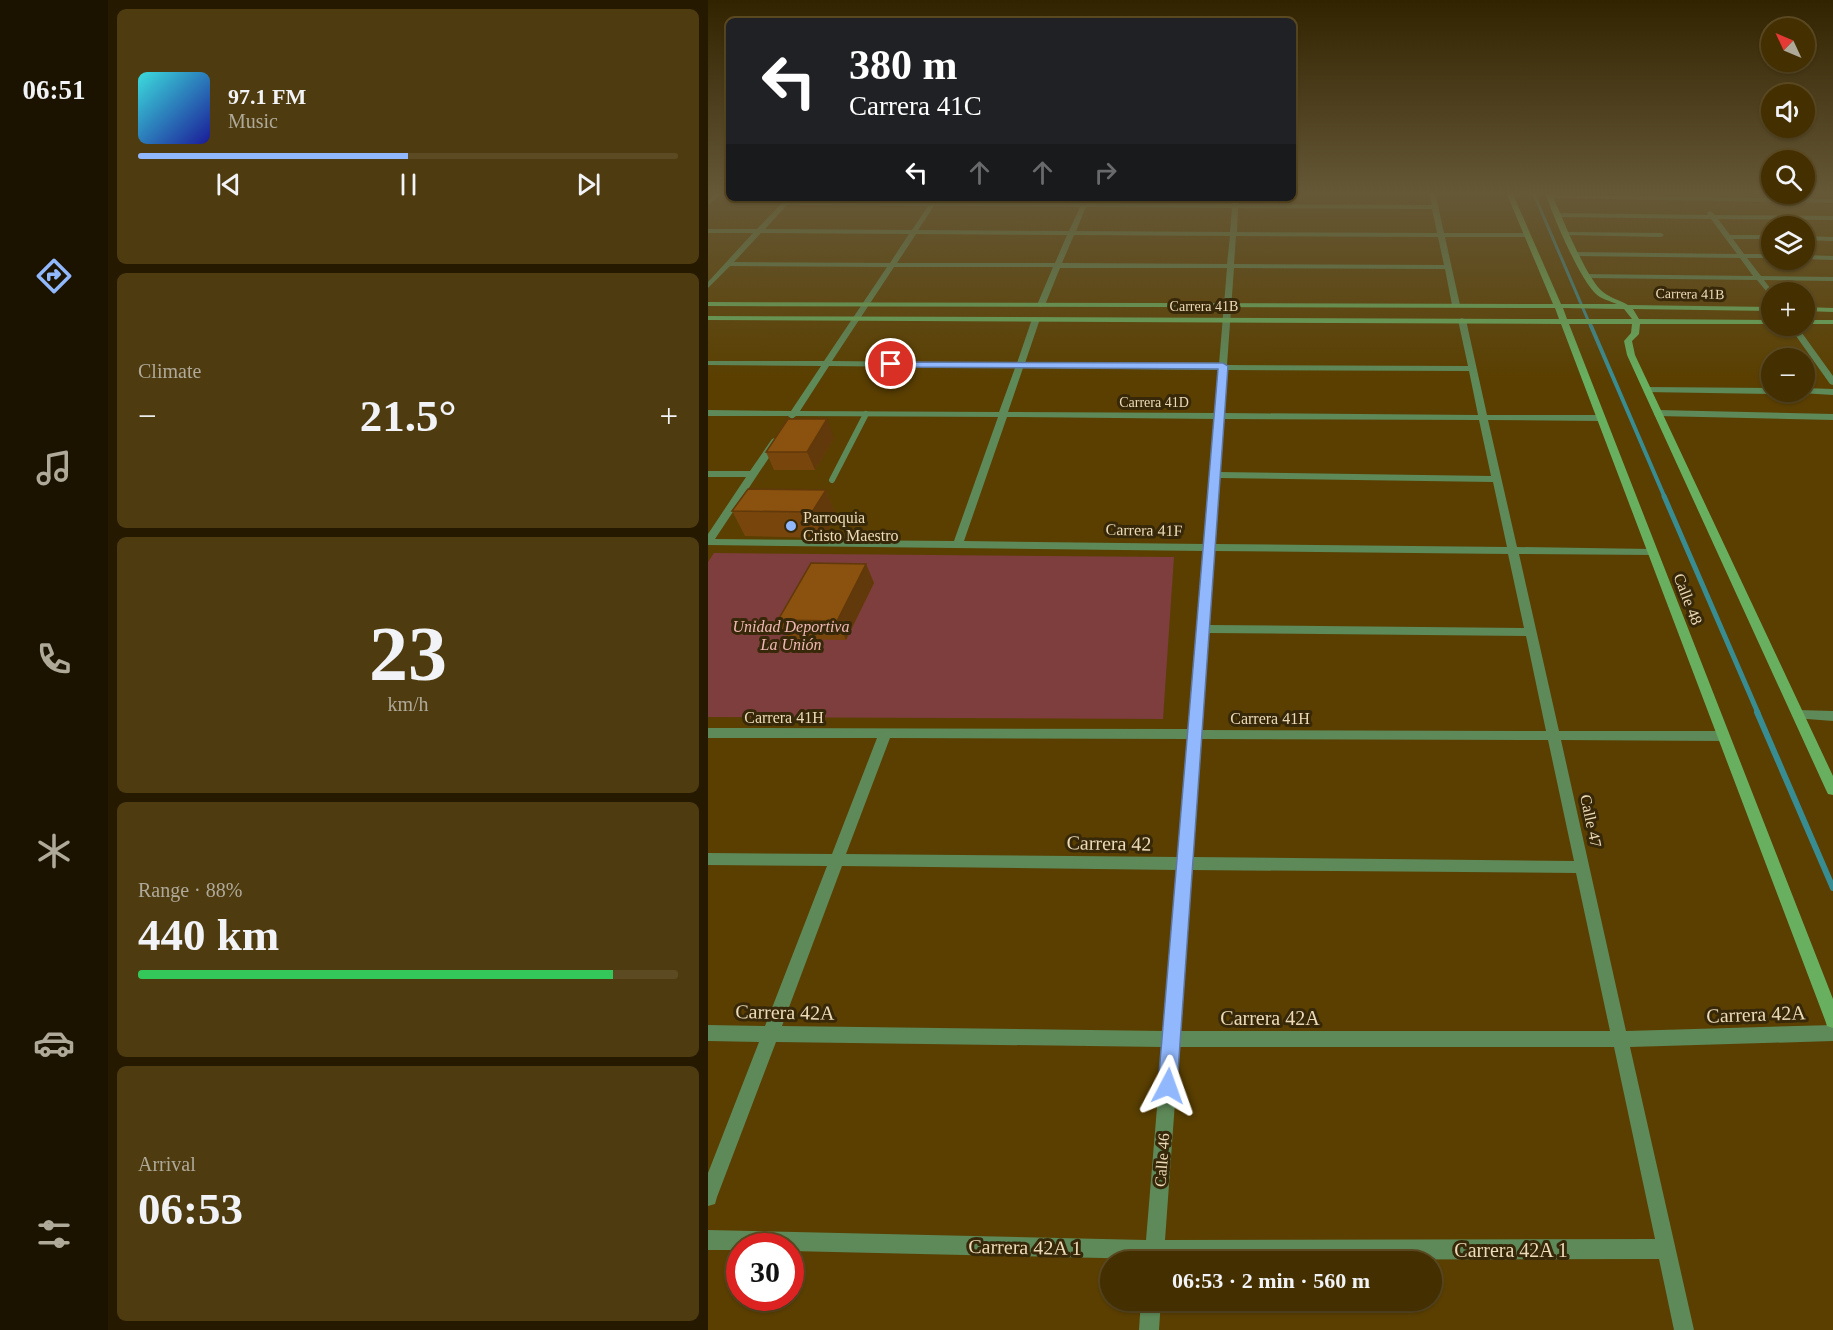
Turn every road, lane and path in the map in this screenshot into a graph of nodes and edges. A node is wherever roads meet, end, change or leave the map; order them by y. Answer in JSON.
{"nodes":[{"id":1,"x":737,"y":254,"type":"edge"},
{"id":2,"x":900,"y":254,"type":"edge"},
{"id":3,"x":1063,"y":254,"type":"edge"},
{"id":4,"x":1231,"y":254,"type":"edge"},
{"id":5,"x":1445,"y":254,"type":"edge"},
{"id":6,"x":1535,"y":254,"type":"edge"},
{"id":7,"x":1577,"y":254,"type":"edge"},
{"id":8,"x":1582,"y":254,"type":"edge"},
{"id":9,"x":1742,"y":256,"type":"junction"},
{"id":10,"x":1761,"y":256,"type":"edge"},
{"id":11,"x":1815,"y":257,"type":"edge"},
{"id":12,"x":1833,"y":258,"type":"edge"},
{"id":13,"x":728,"y":264,"type":"junction"},
{"id":14,"x":893,"y":264,"type":"junction"},
{"id":15,"x":1058,"y":266,"type":"junction"},
{"id":16,"x":1230,"y":267,"type":"junction"},
{"id":17,"x":1447,"y":267,"type":"junction"},
{"id":18,"x":1587,"y":276,"type":"junction"},
{"id":19,"x":1759,"y":278,"type":"junction"},
{"id":20,"x":1833,"y":279,"type":"edge"},
{"id":21,"x":1762,"y":282,"type":"edge"},
{"id":22,"x":708,"y":286,"type":"edge"},
{"id":23,"x":708,"y":304,"type":"edge"},
{"id":24,"x":866,"y":304,"type":"junction"},
{"id":25,"x":1041,"y":305,"type":"junction"},
{"id":26,"x":1227,"y":305,"type":"junction"},
{"id":27,"x":1456,"y":305,"type":"junction"},
{"id":28,"x":1557,"y":306,"type":"junction"},
{"id":29,"x":1626,"y":307,"type":"junction"},
{"id":30,"x":1761,"y":309,"type":"edge"},
{"id":31,"x":1815,"y":309,"type":"edge"},
{"id":32,"x":1833,"y":310,"type":"edge"},
{"id":33,"x":708,"y":318,"type":"edge"},
{"id":34,"x":857,"y":318,"type":"junction"},
{"id":35,"x":1035,"y":319,"type":"junction"},
{"id":36,"x":1226,"y":319,"type":"junction"},
{"id":37,"x":1462,"y":320,"type":"junction"},
{"id":38,"x":1636,"y":320,"type":"junction"},
{"id":39,"x":1562,"y":321,"type":"junction"},
{"id":40,"x":1761,"y":322,"type":"edge"},
{"id":41,"x":1815,"y":322,"type":"edge"},
{"id":42,"x":1833,"y":322,"type":"edge"},
{"id":43,"x":1800,"y":336,"type":"edge"},
{"id":44,"x":708,"y":363,"type":"edge"},
{"id":45,"x":827,"y":363,"type":"junction"},
{"id":46,"x":1020,"y":366,"type":"junction"},
{"id":47,"x":1223,"y":366,"type":"junction"},
{"id":48,"x":1473,"y":369,"type":"junction"},
{"id":49,"x":1833,"y":382,"type":"edge"},
{"id":50,"x":1647,"y":390,"type":"junction"},
{"id":51,"x":1761,"y":391,"type":"edge"},
{"id":52,"x":1815,"y":391,"type":"edge"},
{"id":53,"x":1833,"y":392,"type":"edge"},
{"id":54,"x":708,"y":413,"type":"edge"},
{"id":55,"x":794,"y":413,"type":"junction"},
{"id":56,"x":1658,"y":413,"type":"junction"},
{"id":57,"x":866,"y":414,"type":"junction"},
{"id":58,"x":1001,"y":414,"type":"junction"},
{"id":59,"x":1219,"y":415,"type":"junction"},
{"id":60,"x":1833,"y":417,"type":"edge"},
{"id":61,"x":1484,"y":418,"type":"junction"},
{"id":62,"x":1600,"y":418,"type":"junction"},
{"id":63,"x":788,"y":422,"type":"edge"},
{"id":64,"x":782,"y":430,"type":"edge"},
{"id":65,"x":708,"y":474,"type":"edge"},
{"id":66,"x":753,"y":474,"type":"junction"},
{"id":67,"x":1214,"y":475,"type":"junction"},
{"id":68,"x":1497,"y":479,"type":"junction"},
{"id":69,"x":832,"y":480,"type":"dead end"},
{"id":70,"x":708,"y":542,"type":"edge"},
{"id":71,"x":958,"y":545,"type":"junction"},
{"id":72,"x":1209,"y":547,"type":"junction"},
{"id":73,"x":1513,"y":550,"type":"junction"},
{"id":74,"x":1652,"y":552,"type":"junction"},
{"id":75,"x":1203,"y":629,"type":"junction"},
{"id":76,"x":1530,"y":632,"type":"junction"},
{"id":77,"x":1798,"y":715,"type":"junction"},
{"id":78,"x":1833,"y":716,"type":"edge"},
{"id":79,"x":708,"y":733,"type":"edge"},
{"id":80,"x":885,"y":734,"type":"junction"},
{"id":81,"x":1195,"y":735,"type":"junction"},
{"id":82,"x":1553,"y":735,"type":"junction"},
{"id":83,"x":1723,"y":736,"type":"junction"},
{"id":84,"x":1833,"y":790,"type":"edge"},
{"id":85,"x":708,"y":859,"type":"edge"},
{"id":86,"x":837,"y":860,"type":"junction"},
{"id":87,"x":1185,"y":863,"type":"junction"},
{"id":88,"x":1582,"y":867,"type":"junction"},
{"id":89,"x":1833,"y":1020,"type":"edge"},
{"id":90,"x":708,"y":1033,"type":"edge"},
{"id":91,"x":771,"y":1033,"type":"junction"},
{"id":92,"x":1833,"y":1033,"type":"edge"},
{"id":93,"x":1171,"y":1039,"type":"junction"},
{"id":94,"x":1620,"y":1039,"type":"junction"},
{"id":95,"x":708,"y":1197,"type":"edge"},
{"id":96,"x":708,"y":1240,"type":"edge"},
{"id":97,"x":1666,"y":1250,"type":"junction"},
{"id":98,"x":1155,"y":1251,"type":"edge"},
{"id":99,"x":1442,"y":1253,"type":"edge"},
{"id":100,"x":1100,"y":1254,"type":"edge"},
{"id":101,"x":1150,"y":1311,"type":"edge"},
{"id":102,"x":1149,"y":1330,"type":"edge"},
{"id":103,"x":1684,"y":1330,"type":"edge"}],
"edges":[{"from":1,"to":13,"type":"street"},
{"from":2,"to":14,"type":"street"},
{"from":3,"to":15,"type":"street"},
{"from":4,"to":16,"type":"street","name":"Calle 46"},
{"from":5,"to":17,"type":"street"},
{"from":6,"to":28,"type":"street","name":"Calle 48"},
{"from":7,"to":18,"type":"street"},
{"from":8,"to":9,"type":"street"},
{"from":9,"to":10,"type":"street"},
{"from":9,"to":19,"type":"street"},
{"from":11,"to":12,"type":"street"},
{"from":13,"to":14,"type":"street"},
{"from":13,"to":22,"type":"street"},
{"from":14,"to":15,"type":"street"},
{"from":14,"to":24,"type":"street"},
{"from":15,"to":16,"type":"street"},
{"from":15,"to":25,"type":"street"},
{"from":16,"to":17,"type":"street"},
{"from":16,"to":26,"type":"street","name":"Calle 46"},
{"from":17,"to":27,"type":"street"},
{"from":18,"to":19,"type":"street"},
{"from":18,"to":29,"type":"street"},
{"from":19,"to":20,"type":"street"},
{"from":19,"to":21,"type":"street"},
{"from":23,"to":24,"type":"street","name":"Carrera 41B"},
{"from":24,"to":25,"type":"street","name":"Carrera 41B"},
{"from":24,"to":34,"type":"street"},
{"from":25,"to":26,"type":"street","name":"Carrera 41B"},
{"from":26,"to":27,"type":"street","name":"Carrera 41B"},
{"from":26,"to":36,"type":"street","name":"Calle 46"},
{"from":27,"to":28,"type":"street","name":"Carrera 41B"},
{"from":28,"to":29,"type":"street","name":"Carrera 41B"},
{"from":28,"to":39,"type":"street","name":"Calle 48"},
{"from":29,"to":30,"type":"street","name":"Carrera 41B"},
{"from":29,"to":38,"type":"street"},
{"from":31,"to":32,"type":"street"},
{"from":33,"to":34,"type":"street","name":"Carrera 41B"},
{"from":34,"to":35,"type":"street","name":"Carrera 41B"},
{"from":34,"to":45,"type":"street"},
{"from":35,"to":36,"type":"street","name":"Carrera 41B"},
{"from":35,"to":46,"type":"street"},
{"from":36,"to":37,"type":"street","name":"Carrera 41B"},
{"from":36,"to":47,"type":"street","name":"Calle 46"},
{"from":37,"to":39,"type":"street","name":"Carrera 41B"},
{"from":37,"to":48,"type":"street","name":"Calle 47"},
{"from":38,"to":39,"type":"street","name":"Carrera 41B"},
{"from":38,"to":40,"type":"street","name":"Carrera 41B"},
{"from":38,"to":50,"type":"street"},
{"from":39,"to":62,"type":"street","name":"Calle 48"},
{"from":41,"to":42,"type":"street"},
{"from":43,"to":49,"type":"street"},
{"from":44,"to":45,"type":"street"},
{"from":45,"to":46,"type":"street"},
{"from":45,"to":55,"type":"street"},
{"from":46,"to":47,"type":"street"},
{"from":46,"to":58,"type":"street"},
{"from":47,"to":48,"type":"street"},
{"from":47,"to":59,"type":"street","name":"Calle 46"},
{"from":48,"to":61,"type":"street","name":"Calle 47"},
{"from":50,"to":51,"type":"street"},
{"from":50,"to":56,"type":"street"},
{"from":52,"to":53,"type":"street"},
{"from":54,"to":55,"type":"street","name":"Carrera 41D"},
{"from":55,"to":57,"type":"street","name":"Carrera 41D"},
{"from":55,"to":63,"type":"street"},
{"from":56,"to":60,"type":"lane"},
{"from":56,"to":77,"type":"street"},
{"from":57,"to":58,"type":"street","name":"Carrera 41D"},
{"from":57,"to":69,"type":"lane"},
{"from":58,"to":59,"type":"street","name":"Carrera 41D"},
{"from":58,"to":71,"type":"street"},
{"from":59,"to":61,"type":"street","name":"Carrera 41D"},
{"from":59,"to":67,"type":"street","name":"Calle 46"},
{"from":61,"to":62,"type":"street","name":"Carrera 41D"},
{"from":61,"to":68,"type":"street","name":"Calle 47"},
{"from":62,"to":74,"type":"street","name":"Calle 48"},
{"from":64,"to":66,"type":"street"},
{"from":65,"to":66,"type":"street"},
{"from":66,"to":70,"type":"street"},
{"from":67,"to":68,"type":"street"},
{"from":67,"to":72,"type":"street","name":"Calle 46"},
{"from":68,"to":73,"type":"street","name":"Calle 47"},
{"from":70,"to":71,"type":"street","name":"Carrera 41F"},
{"from":71,"to":72,"type":"street","name":"Carrera 41F"},
{"from":72,"to":73,"type":"street","name":"Carrera 41F"},
{"from":72,"to":75,"type":"street","name":"Calle 46"},
{"from":73,"to":74,"type":"street","name":"Carrera 41F"},
{"from":73,"to":76,"type":"street","name":"Calle 47"},
{"from":74,"to":83,"type":"street","name":"Calle 48"},
{"from":75,"to":76,"type":"street"},
{"from":75,"to":81,"type":"street","name":"Calle 46"},
{"from":76,"to":82,"type":"street","name":"Calle 47"},
{"from":77,"to":78,"type":"street"},
{"from":77,"to":84,"type":"street"},
{"from":79,"to":80,"type":"street","name":"Carrera 41H"},
{"from":80,"to":81,"type":"street","name":"Carrera 41H"},
{"from":80,"to":86,"type":"street"},
{"from":81,"to":82,"type":"street","name":"Carrera 41H"},
{"from":81,"to":87,"type":"street","name":"Calle 46"},
{"from":82,"to":83,"type":"street","name":"Carrera 41H"},
{"from":82,"to":88,"type":"street","name":"Calle 47"},
{"from":83,"to":89,"type":"street","name":"Calle 48"},
{"from":85,"to":86,"type":"street","name":"Carrera 42"},
{"from":86,"to":87,"type":"street","name":"Carrera 42"},
{"from":86,"to":91,"type":"street"},
{"from":87,"to":88,"type":"street","name":"Carrera 42"},
{"from":87,"to":93,"type":"street","name":"Calle 46"},
{"from":88,"to":94,"type":"street","name":"Calle 47"},
{"from":90,"to":91,"type":"street","name":"Carrera 42A"},
{"from":91,"to":93,"type":"street","name":"Carrera 42A"},
{"from":91,"to":95,"type":"street"},
{"from":92,"to":94,"type":"street","name":"Carrera 42A"},
{"from":93,"to":94,"type":"street","name":"Carrera 42A"},
{"from":93,"to":98,"type":"street","name":"Calle 46"},
{"from":94,"to":97,"type":"street","name":"Calle 47"},
{"from":96,"to":100,"type":"street","name":"Carrera 42A 1"},
{"from":97,"to":99,"type":"street","name":"Carrera 42A 1"},
{"from":97,"to":103,"type":"street","name":"Calle 47"},
{"from":101,"to":102,"type":"street"}]}
